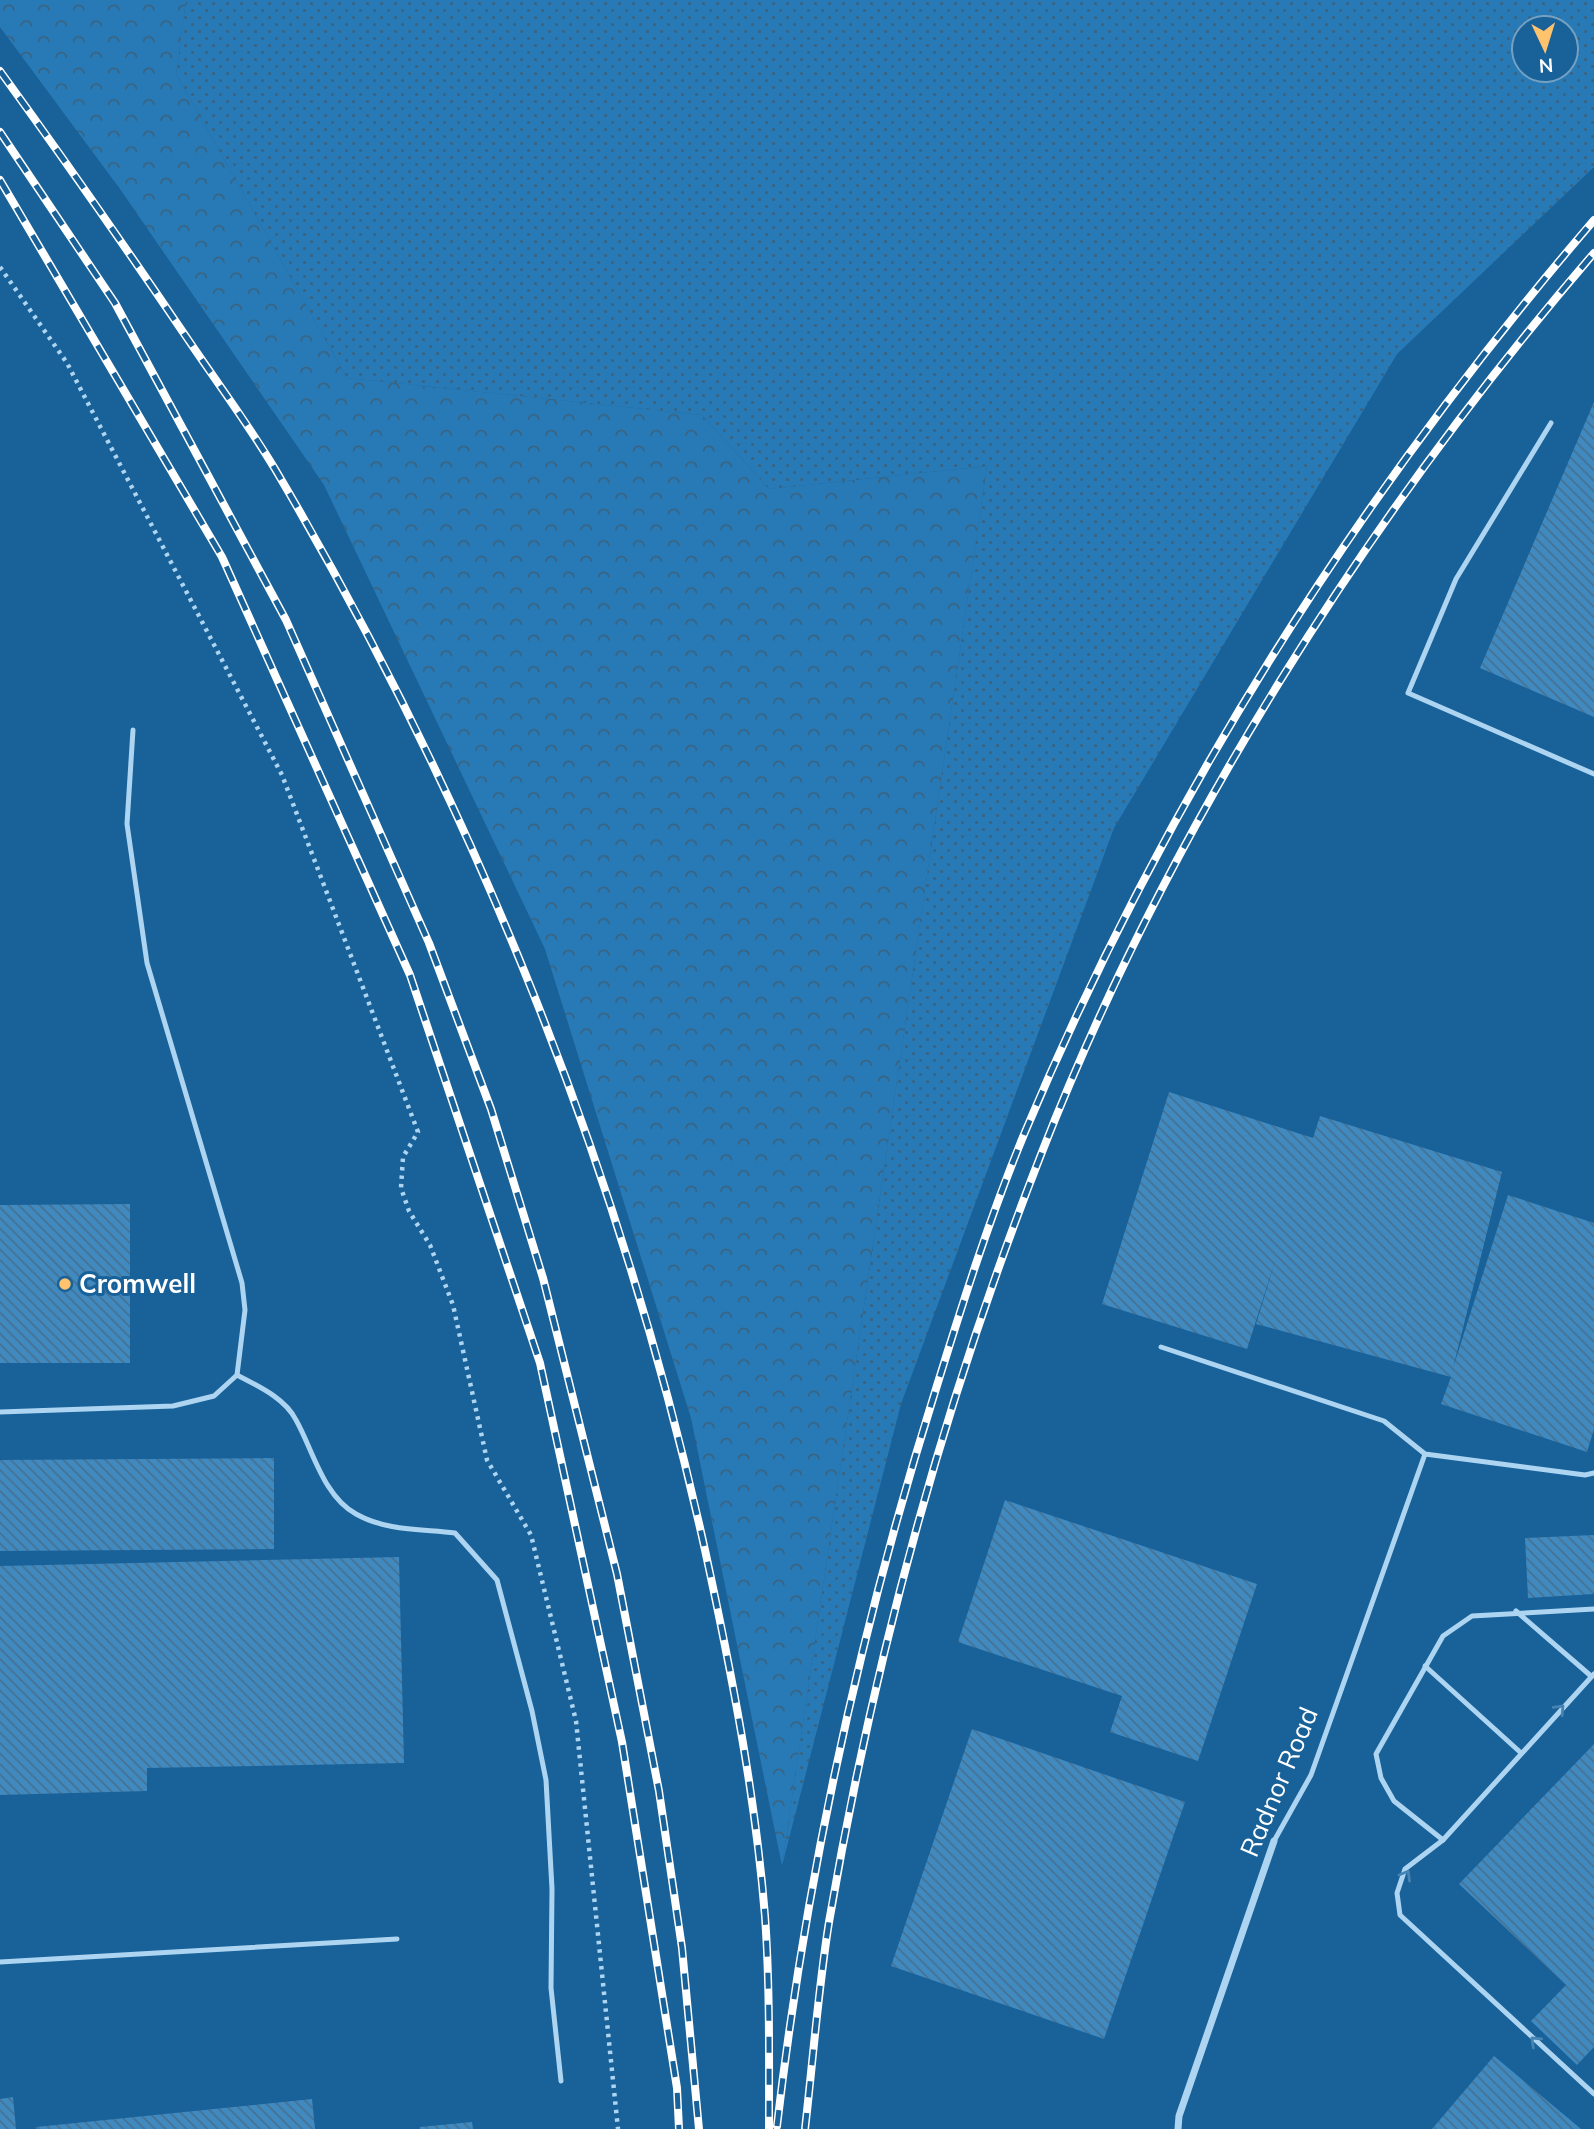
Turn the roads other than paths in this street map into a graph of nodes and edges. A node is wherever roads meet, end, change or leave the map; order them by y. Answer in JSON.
{"nodes":[{"id":1,"x":1551,"y":423,"type":"dead end"},
{"id":2,"x":133,"y":730,"type":"dead end"},
{"id":3,"x":1594,"y":774,"type":"edge"},
{"id":4,"x":1161,"y":1348,"type":"dead end"},
{"id":5,"x":237,"y":1375,"type":"junction"},
{"id":6,"x":0,"y":1412,"type":"edge"},
{"id":7,"x":1425,"y":1454,"type":"junction"},
{"id":8,"x":1594,"y":1473,"type":"edge"},
{"id":9,"x":1594,"y":1609,"type":"edge"},
{"id":10,"x":1516,"y":1611,"type":"junction"},
{"id":11,"x":1425,"y":1667,"type":"junction"},
{"id":12,"x":1592,"y":1675,"type":"edge"},
{"id":13,"x":1520,"y":1752,"type":"junction"},
{"id":14,"x":1443,"y":1840,"type":"junction"},
{"id":15,"x":1274,"y":1841,"type":"joint"},
{"id":16,"x":397,"y":1939,"type":"dead end"},
{"id":17,"x":0,"y":1962,"type":"edge"},
{"id":18,"x":561,"y":2081,"type":"dead end"},
{"id":19,"x":1594,"y":2094,"type":"edge"},
{"id":20,"x":1178,"y":2129,"type":"edge"}],
"edges":[{"from":1,"to":3,"type":"lane"},
{"from":2,"to":5,"type":"lane"},
{"from":4,"to":7,"type":"lane"},
{"from":5,"to":6,"type":"lane"},
{"from":5,"to":18,"type":"lane"},
{"from":7,"to":8,"type":"lane"},
{"from":7,"to":15,"type":"lane","name":"Radnor Road"},
{"from":9,"to":10,"type":"lane"},
{"from":10,"to":11,"type":"lane"},
{"from":10,"to":12,"type":"lane"},
{"from":11,"to":13,"type":"lane"},
{"from":11,"to":14,"type":"lane"},
{"from":13,"to":12,"type":"lane","one_way":true},
{"from":13,"to":14,"type":"lane"},
{"from":19,"to":14,"type":"lane","one_way":true},
{"from":15,"to":20,"type":"street","name":"Radnor Road"},
{"from":16,"to":17,"type":"lane"}]}
